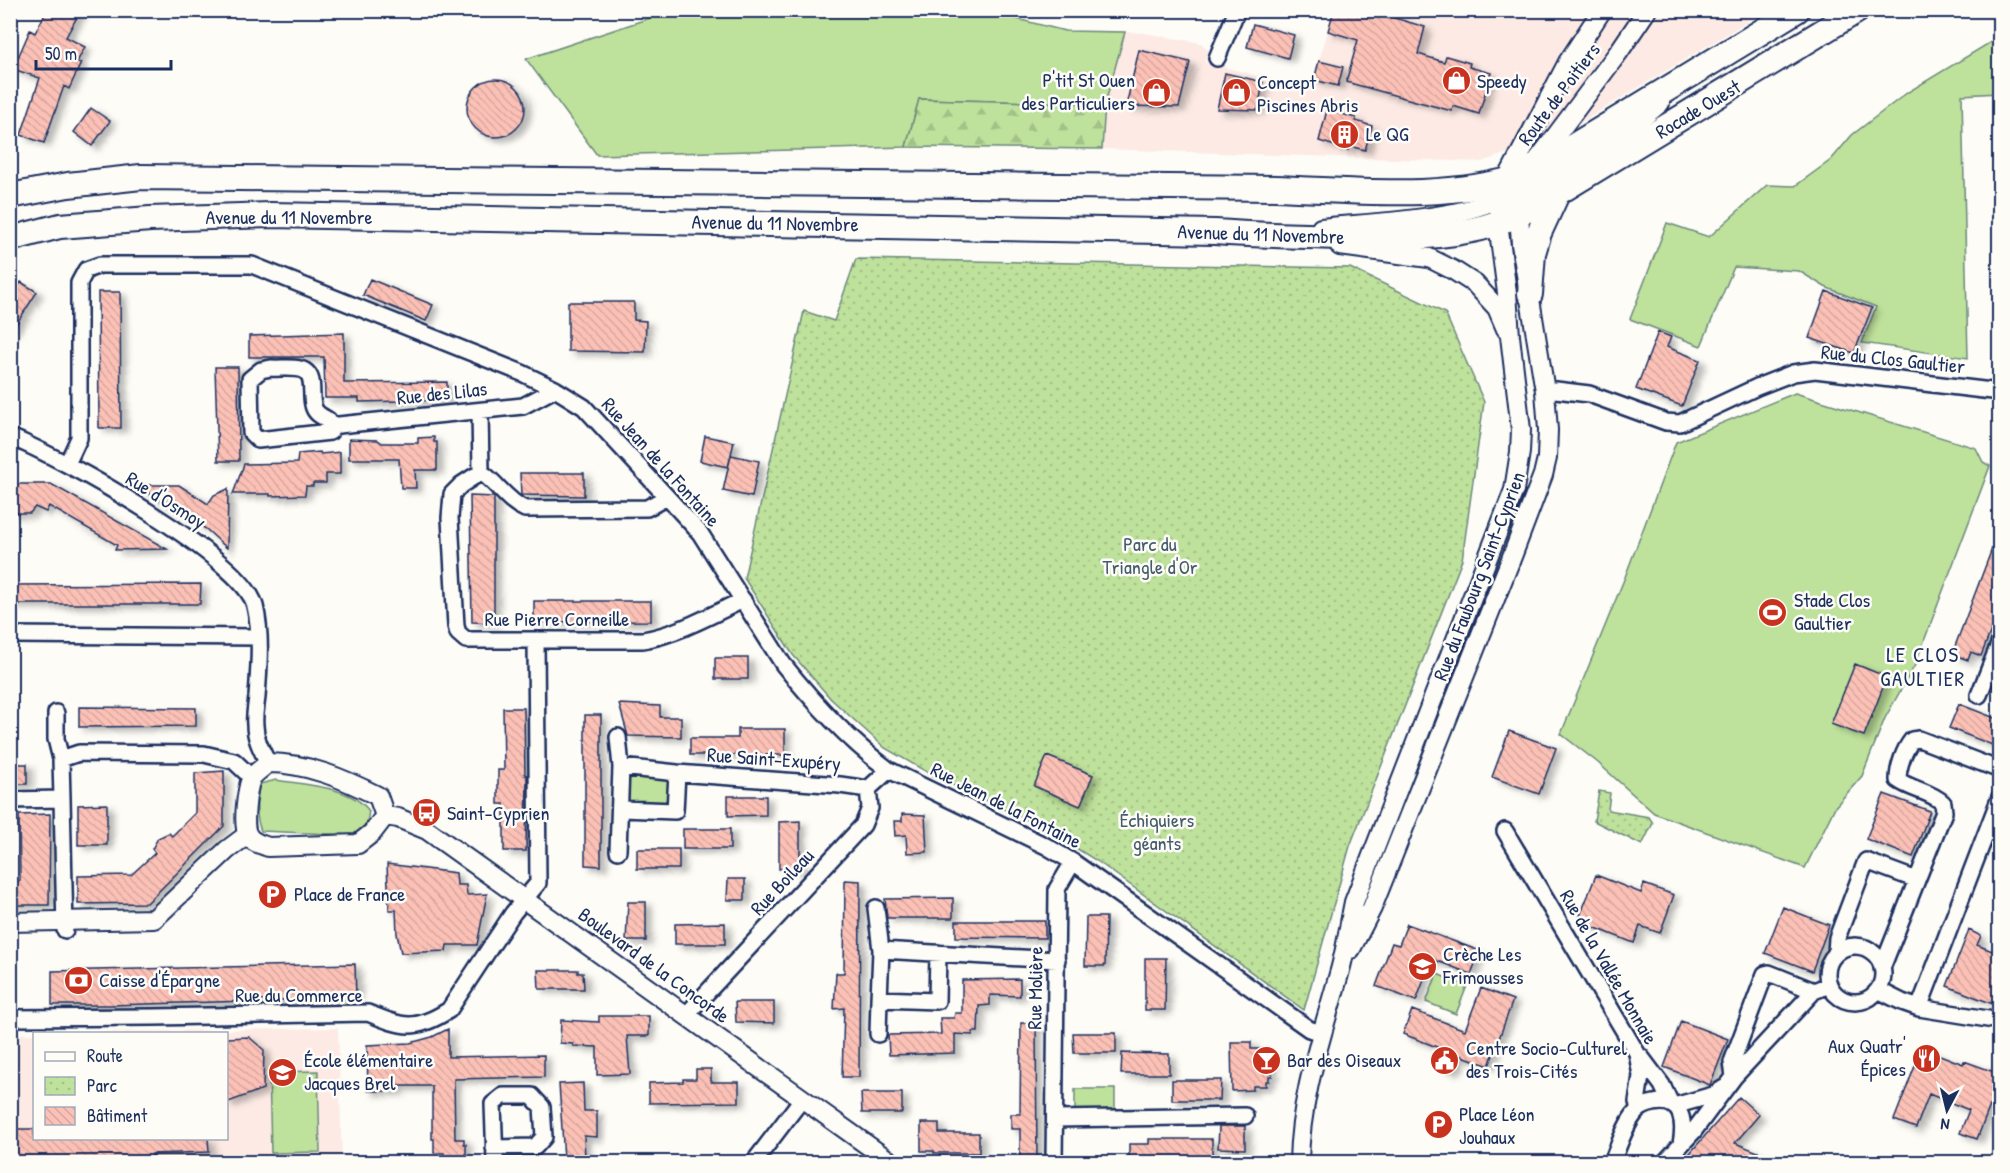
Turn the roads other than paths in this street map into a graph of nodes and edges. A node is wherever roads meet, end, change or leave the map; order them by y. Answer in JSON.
{"nodes":[{"id":1,"x":1237,"y":10,"type":"edge"},
{"id":2,"x":1602,"y":10,"type":"edge"},
{"id":3,"x":1647,"y":10,"type":"edge"},
{"id":4,"x":1797,"y":10,"type":"edge"},
{"id":5,"x":1858,"y":10,"type":"edge"},
{"id":6,"x":1217,"y":57,"type":"dead end"},
{"id":7,"x":1557,"y":194,"type":"junction"},
{"id":8,"x":10,"y":196,"type":"edge"},
{"id":9,"x":1516,"y":199,"type":"junction"},
{"id":10,"x":1256,"y":235,"type":"junction"},
{"id":11,"x":10,"y":239,"type":"edge"},
{"id":12,"x":1530,"y":294,"type":"junction"},
{"id":13,"x":1510,"y":336,"type":"junction"},
{"id":14,"x":555,"y":389,"type":"junction"},
{"id":15,"x":1545,"y":392,"type":"junction"},
{"id":16,"x":2000,"y":392,"type":"edge"},
{"id":17,"x":480,"y":411,"type":"junction"},
{"id":18,"x":329,"y":426,"type":"junction"},
{"id":19,"x":10,"y":437,"type":"edge"},
{"id":20,"x":67,"y":464,"type":"junction"},
{"id":21,"x":481,"y":472,"type":"junction"},
{"id":22,"x":667,"y":497,"type":"junction"},
{"id":23,"x":743,"y":600,"type":"junction"},
{"id":24,"x":10,"y":635,"type":"edge"},
{"id":25,"x":259,"y":637,"type":"junction"},
{"id":26,"x":536,"y":641,"type":"junction"},
{"id":27,"x":2000,"y":642,"type":"edge"},
{"id":28,"x":1979,"y":695,"type":"dead end"},
{"id":29,"x":56,"y":713,"type":"dead end"},
{"id":30,"x":618,"y":737,"type":"dead end"},
{"id":31,"x":61,"y":759,"type":"junction"},
{"id":32,"x":268,"y":763,"type":"junction"},
{"id":33,"x":621,"y":767,"type":"junction"},
{"id":34,"x":890,"y":770,"type":"junction"},
{"id":35,"x":2000,"y":770,"type":"edge"},
{"id":36,"x":677,"y":773,"type":"junction"},
{"id":37,"x":251,"y":777,"type":"junction"},
{"id":38,"x":868,"y":789,"type":"junction"},
{"id":39,"x":2000,"y":797,"type":"edge"},
{"id":40,"x":62,"y":799,"type":"junction"},
{"id":41,"x":10,"y":800,"type":"edge"},
{"id":42,"x":621,"y":809,"type":"junction"},
{"id":43,"x":385,"y":816,"type":"junction"},
{"id":44,"x":1505,"y":831,"type":"dead end"},
{"id":45,"x":247,"y":835,"type":"junction"},
{"id":46,"x":618,"y":851,"type":"dead end"},
{"id":47,"x":1073,"y":862,"type":"junction"},
{"id":48,"x":1917,"y":880,"type":"junction"},
{"id":49,"x":524,"y":900,"type":"junction"},
{"id":50,"x":876,"y":908,"type":"dead end"},
{"id":51,"x":10,"y":922,"type":"edge"},
{"id":52,"x":65,"y":926,"type":"junction"},
{"id":53,"x":881,"y":950,"type":"junction"},
{"id":54,"x":938,"y":953,"type":"junction"},
{"id":55,"x":1836,"y":953,"type":"junction"},
{"id":56,"x":1057,"y":960,"type":"junction"},
{"id":57,"x":1882,"y":968,"type":"junction"},
{"id":58,"x":1340,"y":972,"type":"junction"},
{"id":59,"x":1829,"y":985,"type":"junction"},
{"id":60,"x":1878,"y":990,"type":"junction"},
{"id":61,"x":1814,"y":991,"type":"junction"},
{"id":62,"x":879,"y":999,"type":"junction"},
{"id":63,"x":1919,"y":1008,"type":"junction"},
{"id":64,"x":686,"y":1015,"type":"junction"},
{"id":65,"x":10,"y":1018,"type":"edge"},
{"id":66,"x":2000,"y":1021,"type":"edge"},
{"id":67,"x":1322,"y":1033,"type":"junction"},
{"id":68,"x":878,"y":1034,"type":"dead end"},
{"id":69,"x":1637,"y":1053,"type":"junction"},
{"id":70,"x":1730,"y":1082,"type":"junction"},
{"id":71,"x":802,"y":1099,"type":"junction"},
{"id":72,"x":1672,"y":1105,"type":"junction"},
{"id":73,"x":1639,"y":1109,"type":"junction"},
{"id":74,"x":1245,"y":1116,"type":"dead end"},
{"id":75,"x":1055,"y":1119,"type":"junction"},
{"id":76,"x":1681,"y":1144,"type":"junction"},
{"id":77,"x":754,"y":1162,"type":"edge"},
{"id":78,"x":891,"y":1162,"type":"edge"},
{"id":79,"x":1054,"y":1162,"type":"edge"},
{"id":80,"x":1299,"y":1162,"type":"edge"},
{"id":81,"x":1612,"y":1162,"type":"edge"},
{"id":82,"x":1665,"y":1162,"type":"edge"}],
"edges":[{"from":1,"to":6,"type":"street"},
{"from":2,"to":9,"type":"street","name":"Route de Poitiers"},
{"from":3,"to":9,"type":"street","name":"Route de Poitiers"},
{"from":4,"to":9,"type":"main road","name":"Rocade Ouest"},
{"from":5,"to":7,"type":"main road","name":"Rocade Ouest"},
{"from":7,"to":9,"type":"main road","name":"Rocade Ouest"},
{"from":7,"to":12,"type":"main road"},
{"from":8,"to":9,"type":"main road","name":"Avenue du 11 Novembre"},
{"from":9,"to":10,"type":"main road","name":"Avenue du 11 Novembre"},
{"from":9,"to":12,"type":"street","name":"Rue du Faubourg Saint-Cyprien"},
{"from":9,"to":13,"type":"street","name":"Rue du Faubourg Saint-Cyprien"},
{"from":10,"to":11,"type":"main road","name":"Avenue du 11 Novembre"},
{"from":10,"to":13,"type":"street"},
{"from":12,"to":15,"type":"street","name":"Rue du Faubourg Saint-Cyprien"},
{"from":13,"to":58,"type":"street","name":"Rue du Faubourg Saint-Cyprien"},
{"from":14,"to":17,"type":"street","name":"Rue des Lilas"},
{"from":14,"to":20,"type":"street","name":"Rue Jean de la Fontaine"},
{"from":14,"to":22,"type":"street","name":"Rue Jean de la Fontaine"},
{"from":15,"to":16,"type":"street","name":"Rue du Clos Gaultier"},
{"from":15,"to":58,"type":"street","name":"Rue du Faubourg Saint-Cyprien"},
{"from":17,"to":18,"type":"street","name":"Rue des Lilas"},
{"from":17,"to":21,"type":"street"},
{"from":18,"to":18,"type":"street","name":"Rue des Lilas"},
{"from":19,"to":20,"type":"street","name":"Rue d'Osmoy"},
{"from":20,"to":25,"type":"street","name":"Rue d'Osmoy"},
{"from":21,"to":22,"type":"street"},
{"from":21,"to":26,"type":"street","name":"Rue Pierre Corneille"},
{"from":22,"to":23,"type":"street","name":"Rue Jean de la Fontaine"},
{"from":23,"to":26,"type":"street","name":"Rue Pierre Corneille"},
{"from":23,"to":34,"type":"street","name":"Rue Jean de la Fontaine"},
{"from":24,"to":25,"type":"street"},
{"from":25,"to":32,"type":"street","name":"Rue d'Osmoy"},
{"from":26,"to":49,"type":"street","name":"Rue du Commerce"},
{"from":27,"to":28,"type":"street"},
{"from":29,"to":31,"type":"street"},
{"from":30,"to":33,"type":"street"},
{"from":31,"to":37,"type":"street"},
{"from":31,"to":40,"type":"street"},
{"from":32,"to":37,"type":"street"},
{"from":32,"to":43,"type":"street"},
{"from":33,"to":36,"type":"street","name":"Rue Saint-Exupéry"},
{"from":33,"to":42,"type":"street"},
{"from":34,"to":38,"type":"street"},
{"from":34,"to":47,"type":"street","name":"Rue Jean de la Fontaine"},
{"from":35,"to":48,"type":"street"},
{"from":36,"to":38,"type":"street","name":"Rue Saint-Exupéry"},
{"from":36,"to":42,"type":"street"},
{"from":37,"to":45,"type":"street"},
{"from":38,"to":64,"type":"street","name":"Rue Boileau"},
{"from":39,"to":63,"type":"street"},
{"from":40,"to":41,"type":"street"},
{"from":40,"to":52,"type":"street"},
{"from":42,"to":46,"type":"street"},
{"from":43,"to":45,"type":"street"},
{"from":43,"to":49,"type":"street","name":"Boulevard de la Concorde"},
{"from":44,"to":69,"type":"street","name":"Rue de la Vallée Monnaie"},
{"from":45,"to":52,"type":"street"},
{"from":47,"to":56,"type":"street","name":"Rue Molière"},
{"from":47,"to":67,"type":"street","name":"Rue Jean de la Fontaine"},
{"from":48,"to":55,"type":"street"},
{"from":48,"to":57,"type":"street"},
{"from":49,"to":64,"type":"street","name":"Boulevard de la Concorde"},
{"from":49,"to":65,"type":"street","name":"Rue du Commerce"},
{"from":50,"to":53,"type":"street"},
{"from":51,"to":52,"type":"street"},
{"from":53,"to":54,"type":"street"},
{"from":53,"to":62,"type":"street"},
{"from":54,"to":56,"type":"street"},
{"from":54,"to":62,"type":"street"},
{"from":55,"to":57,"type":"street"},
{"from":55,"to":59,"type":"street"},
{"from":56,"to":75,"type":"street","name":"Rue Molière"},
{"from":57,"to":60,"type":"street"},
{"from":58,"to":67,"type":"street","name":"Rue du Faubourg Saint-Cyprien"},
{"from":59,"to":60,"type":"street"},
{"from":59,"to":61,"type":"street"},
{"from":60,"to":63,"type":"street"},
{"from":61,"to":70,"type":"street"},
{"from":61,"to":70,"type":"street"},
{"from":62,"to":68,"type":"street"},
{"from":63,"to":66,"type":"street"},
{"from":64,"to":71,"type":"street","name":"Boulevard de la Concorde"},
{"from":67,"to":80,"type":"street","name":"Rue du Faubourg Saint-Cyprien"},
{"from":69,"to":72,"type":"street"},
{"from":69,"to":73,"type":"street","name":"Rue de la Vallée Monnaie"},
{"from":70,"to":72,"type":"street"},
{"from":70,"to":76,"type":"street"},
{"from":71,"to":77,"type":"street"},
{"from":71,"to":78,"type":"street","name":"Boulevard de la Concorde"},
{"from":72,"to":73,"type":"street"},
{"from":72,"to":76,"type":"street"},
{"from":73,"to":81,"type":"street","name":"Rue de la Vallée Monnaie"},
{"from":74,"to":75,"type":"street"},
{"from":75,"to":79,"type":"street","name":"Rue Molière"},
{"from":76,"to":82,"type":"street"}]}
